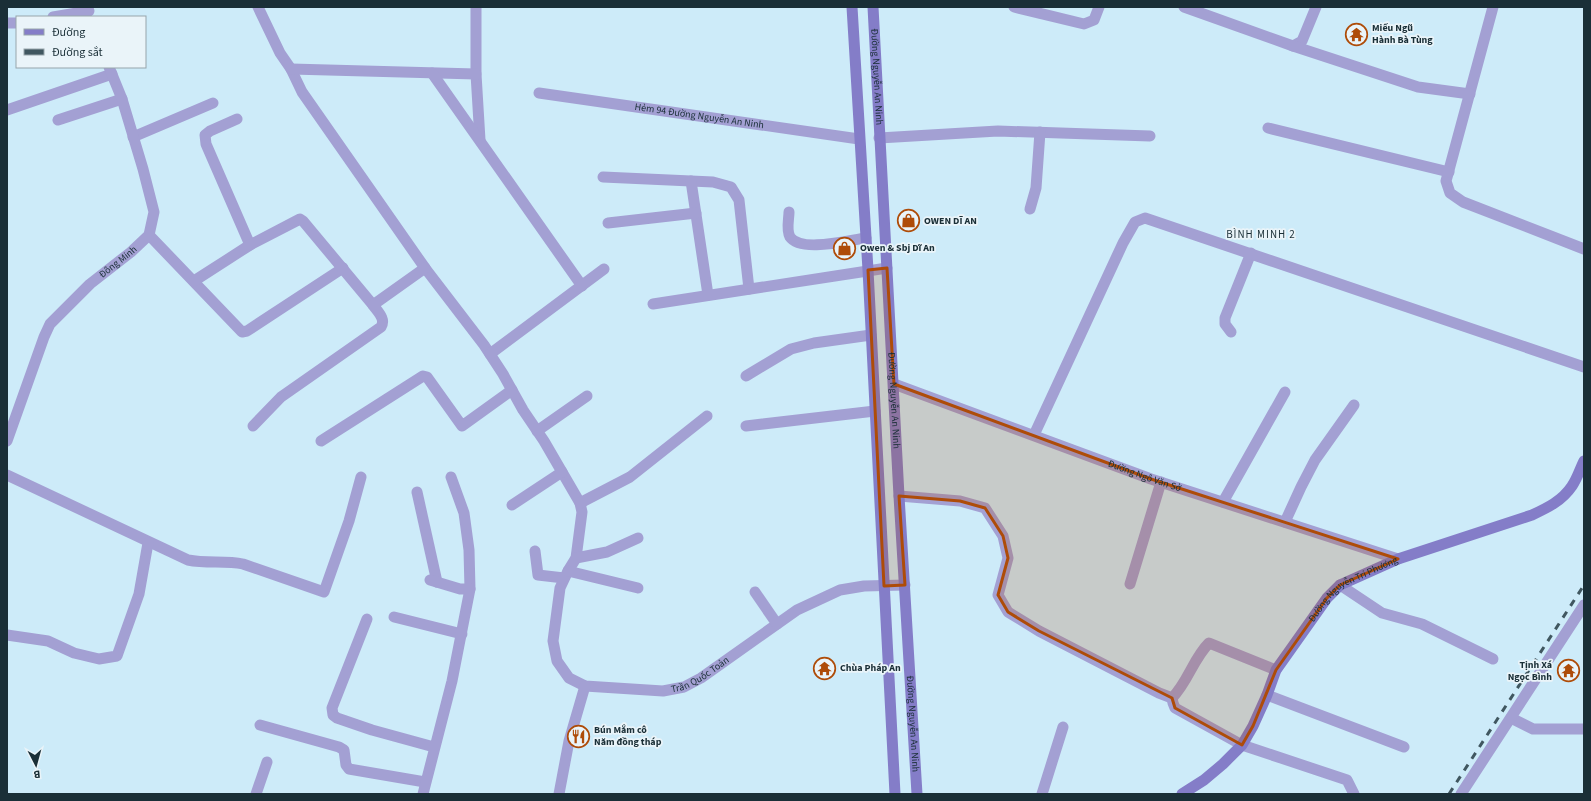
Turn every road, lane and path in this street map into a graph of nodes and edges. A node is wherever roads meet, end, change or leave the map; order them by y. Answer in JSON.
{"nodes":[{"id":1,"x":258,"y":7,"type":"edge"},
{"id":2,"x":476,"y":7,"type":"edge"},
{"id":3,"x":852,"y":7,"type":"edge"},
{"id":4,"x":873,"y":7,"type":"edge"},
{"id":5,"x":1014,"y":7,"type":"edge"},
{"id":6,"x":1099,"y":7,"type":"edge"},
{"id":7,"x":1184,"y":7,"type":"edge"},
{"id":8,"x":1316,"y":7,"type":"edge"},
{"id":9,"x":1493,"y":7,"type":"edge"},
{"id":10,"x":89,"y":12,"type":"edge"},
{"id":11,"x":60,"y":16,"type":"edge"},
{"id":12,"x":1293,"y":46,"type":"junction"},
{"id":13,"x":291,"y":69,"type":"junction"},
{"id":14,"x":111,"y":70,"type":"edge"},
{"id":15,"x":432,"y":73,"type":"junction"},
{"id":16,"x":476,"y":74,"type":"junction"},
{"id":17,"x":539,"y":93,"type":"dead end"},
{"id":18,"x":1470,"y":94,"type":"junction"},
{"id":19,"x":122,"y":99,"type":"junction"},
{"id":20,"x":213,"y":103,"type":"dead end"},
{"id":21,"x":7,"y":110,"type":"edge"},
{"id":22,"x":237,"y":119,"type":"dead end"},
{"id":23,"x":58,"y":120,"type":"dead end"},
{"id":24,"x":1268,"y":128,"type":"dead end"},
{"id":25,"x":1040,"y":132,"type":"junction"},
{"id":26,"x":1150,"y":136,"type":"dead end"},
{"id":27,"x":133,"y":137,"type":"junction"},
{"id":28,"x":879,"y":138,"type":"junction"},
{"id":29,"x":859,"y":139,"type":"junction"},
{"id":30,"x":480,"y":141,"type":"junction"},
{"id":31,"x":1449,"y":172,"type":"junction"},
{"id":32,"x":604,"y":177,"type":"dead end"},
{"id":33,"x":691,"y":181,"type":"junction"},
{"id":34,"x":1030,"y":209,"type":"dead end"},
{"id":35,"x":789,"y":212,"type":"dead end"},
{"id":36,"x":696,"y":213,"type":"junction"},
{"id":37,"x":608,"y":223,"type":"dead end"},
{"id":38,"x":149,"y":234,"type":"junction"},
{"id":39,"x":866,"y":238,"type":"junction"},
{"id":40,"x":250,"y":245,"type":"junction"},
{"id":41,"x":1584,"y":249,"type":"edge"},
{"id":42,"x":1251,"y":253,"type":"junction"},
{"id":43,"x":343,"y":268,"type":"junction"},
{"id":44,"x":425,"y":268,"type":"junction"},
{"id":45,"x":886,"y":268,"type":"junction"},
{"id":46,"x":604,"y":269,"type":"dead end"},
{"id":47,"x":868,"y":270,"type":"junction"},
{"id":48,"x":194,"y":281,"type":"junction"},
{"id":49,"x":582,"y":286,"type":"junction"},
{"id":50,"x":749,"y":289,"type":"junction"},
{"id":51,"x":708,"y":295,"type":"junction"},
{"id":52,"x":653,"y":304,"type":"dead end"},
{"id":53,"x":374,"y":305,"type":"junction"},
{"id":54,"x":1231,"y":332,"type":"dead end"},
{"id":55,"x":871,"y":335,"type":"junction"},
{"id":56,"x":490,"y":354,"type":"junction"},
{"id":57,"x":1584,"y":367,"type":"edge"},
{"id":58,"x":746,"y":376,"type":"dead end"},
{"id":59,"x":894,"y":384,"type":"junction"},
{"id":60,"x":512,"y":390,"type":"junction"},
{"id":61,"x":1285,"y":392,"type":"dead end"},
{"id":62,"x":586,"y":396,"type":"dead end"},
{"id":63,"x":1354,"y":405,"type":"dead end"},
{"id":64,"x":875,"y":411,"type":"junction"},
{"id":65,"x":706,"y":416,"type":"dead end"},
{"id":66,"x":253,"y":426,"type":"dead end"},
{"id":67,"x":746,"y":426,"type":"dead end"},
{"id":68,"x":537,"y":431,"type":"junction"},
{"id":69,"x":1034,"y":435,"type":"junction"},
{"id":70,"x":7,"y":441,"type":"edge"},
{"id":71,"x":321,"y":441,"type":"dead end"},
{"id":72,"x":1584,"y":460,"type":"edge"},
{"id":73,"x":562,"y":472,"type":"junction"},
{"id":74,"x":7,"y":475,"type":"edge"},
{"id":75,"x":361,"y":477,"type":"dead end"},
{"id":76,"x":451,"y":477,"type":"dead end"},
{"id":77,"x":1161,"y":482,"type":"junction"},
{"id":78,"x":417,"y":492,"type":"dead end"},
{"id":79,"x":899,"y":496,"type":"junction"},
{"id":80,"x":1223,"y":502,"type":"junction"},
{"id":81,"x":580,"y":503,"type":"junction"},
{"id":82,"x":512,"y":505,"type":"dead end"},
{"id":83,"x":1285,"y":522,"type":"junction"},
{"id":84,"x":638,"y":538,"type":"dead end"},
{"id":85,"x":148,"y":543,"type":"junction"},
{"id":86,"x":535,"y":551,"type":"dead end"},
{"id":87,"x":576,"y":558,"type":"junction"},
{"id":88,"x":1398,"y":559,"type":"junction"},
{"id":89,"x":566,"y":575,"type":"junction"},
{"id":90,"x":1130,"y":584,"type":"dead end"},
{"id":91,"x":905,"y":585,"type":"junction"},
{"id":92,"x":1340,"y":585,"type":"junction"},
{"id":93,"x":884,"y":586,"type":"junction"},
{"id":94,"x":638,"y":588,"type":"dead end"},
{"id":95,"x":470,"y":589,"type":"junction"},
{"id":96,"x":755,"y":592,"type":"dead end"},
{"id":97,"x":1584,"y":605,"type":"edge"},
{"id":98,"x":394,"y":618,"type":"dead end"},
{"id":99,"x":367,"y":620,"type":"dead end"},
{"id":100,"x":777,"y":624,"type":"junction"},
{"id":101,"x":462,"y":634,"type":"junction"},
{"id":102,"x":7,"y":635,"type":"edge"},
{"id":103,"x":1494,"y":659,"type":"dead end"},
{"id":104,"x":1276,"y":670,"type":"junction"},
{"id":105,"x":585,"y":686,"type":"junction"},
{"id":106,"x":1267,"y":696,"type":"junction"},
{"id":107,"x":1172,"y":698,"type":"junction"},
{"id":108,"x":1510,"y":718,"type":"junction"},
{"id":109,"x":260,"y":725,"type":"dead end"},
{"id":110,"x":1062,"y":727,"type":"dead end"},
{"id":111,"x":1584,"y":729,"type":"edge"},
{"id":112,"x":1242,"y":745,"type":"junction"},
{"id":113,"x":434,"y":747,"type":"junction"},
{"id":114,"x":1404,"y":747,"type":"dead end"},
{"id":115,"x":266,"y":762,"type":"dead end"},
{"id":116,"x":425,"y":782,"type":"junction"},
{"id":117,"x":256,"y":794,"type":"edge"},
{"id":118,"x":423,"y":794,"type":"edge"},
{"id":119,"x":559,"y":794,"type":"edge"},
{"id":120,"x":895,"y":794,"type":"edge"},
{"id":121,"x":917,"y":794,"type":"edge"},
{"id":122,"x":1042,"y":794,"type":"edge"},
{"id":123,"x":1182,"y":794,"type":"edge"},
{"id":124,"x":1354,"y":794,"type":"edge"},
{"id":125,"x":1461,"y":794,"type":"edge"}],
"edges":[{"from":1,"to":13,"type":"street"},
{"from":2,"to":16,"type":"street"},
{"from":3,"to":29,"type":"main road","name":"Đường Nguyễn An Ninh"},
{"from":4,"to":28,"type":"main road","name":"Đường Nguyễn An Ninh"},
{"from":5,"to":6,"type":"street"},
{"from":7,"to":12,"type":"street"},
{"from":8,"to":12,"type":"street"},
{"from":9,"to":18,"type":"street"},
{"from":10,"to":11,"type":"street"},
{"from":12,"to":18,"type":"street"},
{"from":13,"to":15,"type":"street"},
{"from":13,"to":44,"type":"street"},
{"from":14,"to":19,"type":"street"},
{"from":14,"to":21,"type":"street"},
{"from":15,"to":16,"type":"street"},
{"from":15,"to":30,"type":"street"},
{"from":16,"to":30,"type":"street"},
{"from":17,"to":29,"type":"street","name":"Hẻm 94 Đường Nguyễn An Ninh"},
{"from":18,"to":31,"type":"street"},
{"from":19,"to":23,"type":"street"},
{"from":19,"to":27,"type":"street"},
{"from":20,"to":27,"type":"street"},
{"from":22,"to":40,"type":"street"},
{"from":24,"to":31,"type":"street"},
{"from":25,"to":26,"type":"street"},
{"from":25,"to":28,"type":"street"},
{"from":25,"to":34,"type":"street"},
{"from":27,"to":38,"type":"street"},
{"from":28,"to":45,"type":"main road","name":"Đường Nguyễn An Ninh"},
{"from":29,"to":39,"type":"main road","name":"Đường Nguyễn An Ninh"},
{"from":30,"to":49,"type":"street"},
{"from":31,"to":41,"type":"street"},
{"from":32,"to":33,"type":"street"},
{"from":33,"to":36,"type":"street"},
{"from":33,"to":50,"type":"street"},
{"from":35,"to":39,"type":"street"},
{"from":36,"to":37,"type":"street"},
{"from":36,"to":51,"type":"street"},
{"from":38,"to":48,"type":"street"},
{"from":38,"to":70,"type":"street","name":"Đông Minh"},
{"from":39,"to":47,"type":"main road","name":"Đường Nguyễn An Ninh"},
{"from":40,"to":43,"type":"street"},
{"from":40,"to":48,"type":"street"},
{"from":42,"to":54,"type":"street"},
{"from":42,"to":57,"type":"street"},
{"from":42,"to":69,"type":"street"},
{"from":43,"to":48,"type":"street"},
{"from":43,"to":53,"type":"street"},
{"from":44,"to":53,"type":"street"},
{"from":44,"to":56,"type":"street"},
{"from":45,"to":47,"type":"street"},
{"from":45,"to":59,"type":"main road","name":"Đường Nguyễn An Ninh"},
{"from":46,"to":49,"type":"street"},
{"from":47,"to":50,"type":"street"},
{"from":47,"to":55,"type":"main road","name":"Đường Nguyễn An Ninh"},
{"from":49,"to":56,"type":"street"},
{"from":50,"to":51,"type":"street"},
{"from":51,"to":52,"type":"street"},
{"from":53,"to":66,"type":"street"},
{"from":55,"to":58,"type":"street"},
{"from":55,"to":64,"type":"main road","name":"Đường Nguyễn An Ninh"},
{"from":56,"to":60,"type":"street"},
{"from":59,"to":69,"type":"street","name":"Đường Ngô Văn Sở"},
{"from":59,"to":79,"type":"main road","name":"Đường Nguyễn An Ninh"},
{"from":60,"to":68,"type":"street"},
{"from":60,"to":71,"type":"street"},
{"from":61,"to":80,"type":"street"},
{"from":62,"to":68,"type":"street"},
{"from":63,"to":83,"type":"street"},
{"from":64,"to":67,"type":"street"},
{"from":64,"to":93,"type":"main road","name":"Đường Nguyễn An Ninh"},
{"from":65,"to":81,"type":"street"},
{"from":68,"to":73,"type":"street"},
{"from":69,"to":77,"type":"street","name":"Đường Ngô Văn Sở"},
{"from":72,"to":88,"type":"main road","name":"Đường Nguyễn Tri Phương"},
{"from":73,"to":81,"type":"street"},
{"from":73,"to":82,"type":"street"},
{"from":74,"to":85,"type":"street"},
{"from":75,"to":85,"type":"street"},
{"from":76,"to":95,"type":"street"},
{"from":77,"to":80,"type":"street","name":"Đường Ngô Văn Sở"},
{"from":77,"to":90,"type":"street"},
{"from":78,"to":95,"type":"street"},
{"from":79,"to":91,"type":"main road","name":"Đường Nguyễn An Ninh"},
{"from":79,"to":107,"type":"street"},
{"from":80,"to":83,"type":"street","name":"Đường Ngô Văn Sở"},
{"from":81,"to":87,"type":"street"},
{"from":83,"to":88,"type":"street","name":"Đường Ngô Văn Sở"},
{"from":84,"to":87,"type":"street"},
{"from":85,"to":102,"type":"street"},
{"from":86,"to":89,"type":"street"},
{"from":87,"to":89,"type":"street"},
{"from":88,"to":92,"type":"main road","name":"Đường Nguyễn Tri Phương"},
{"from":89,"to":94,"type":"street"},
{"from":89,"to":105,"type":"street"},
{"from":91,"to":93,"type":"street","name":"Trần Quốc Toản"},
{"from":91,"to":121,"type":"main road","name":"Đường Nguyễn An Ninh"},
{"from":92,"to":103,"type":"street"},
{"from":92,"to":104,"type":"main road","name":"Đường Nguyễn Tri Phương"},
{"from":93,"to":100,"type":"street","name":"Trần Quốc Toản"},
{"from":93,"to":120,"type":"main road","name":"Đường Nguyễn An Ninh"},
{"from":95,"to":101,"type":"street"},
{"from":96,"to":100,"type":"street"},
{"from":97,"to":108,"type":"street"},
{"from":98,"to":101,"type":"street"},
{"from":99,"to":113,"type":"street"},
{"from":100,"to":105,"type":"street","name":"Trần Quốc Toản"},
{"from":101,"to":113,"type":"street"},
{"from":104,"to":106,"type":"main road","name":"Đường Nguyễn Tri Phương"},
{"from":104,"to":107,"type":"street"},
{"from":105,"to":119,"type":"street"},
{"from":106,"to":112,"type":"main road","name":"Đường Nguyễn Tri Phương"},
{"from":106,"to":114,"type":"street"},
{"from":107,"to":112,"type":"street"},
{"from":108,"to":111,"type":"street"},
{"from":108,"to":125,"type":"street"},
{"from":109,"to":116,"type":"street"},
{"from":110,"to":122,"type":"street"},
{"from":112,"to":123,"type":"main road","name":"Đường Nguyễn Tri Phương"},
{"from":112,"to":124,"type":"street"},
{"from":113,"to":116,"type":"street"},
{"from":115,"to":117,"type":"street"},
{"from":116,"to":118,"type":"street"}]}
